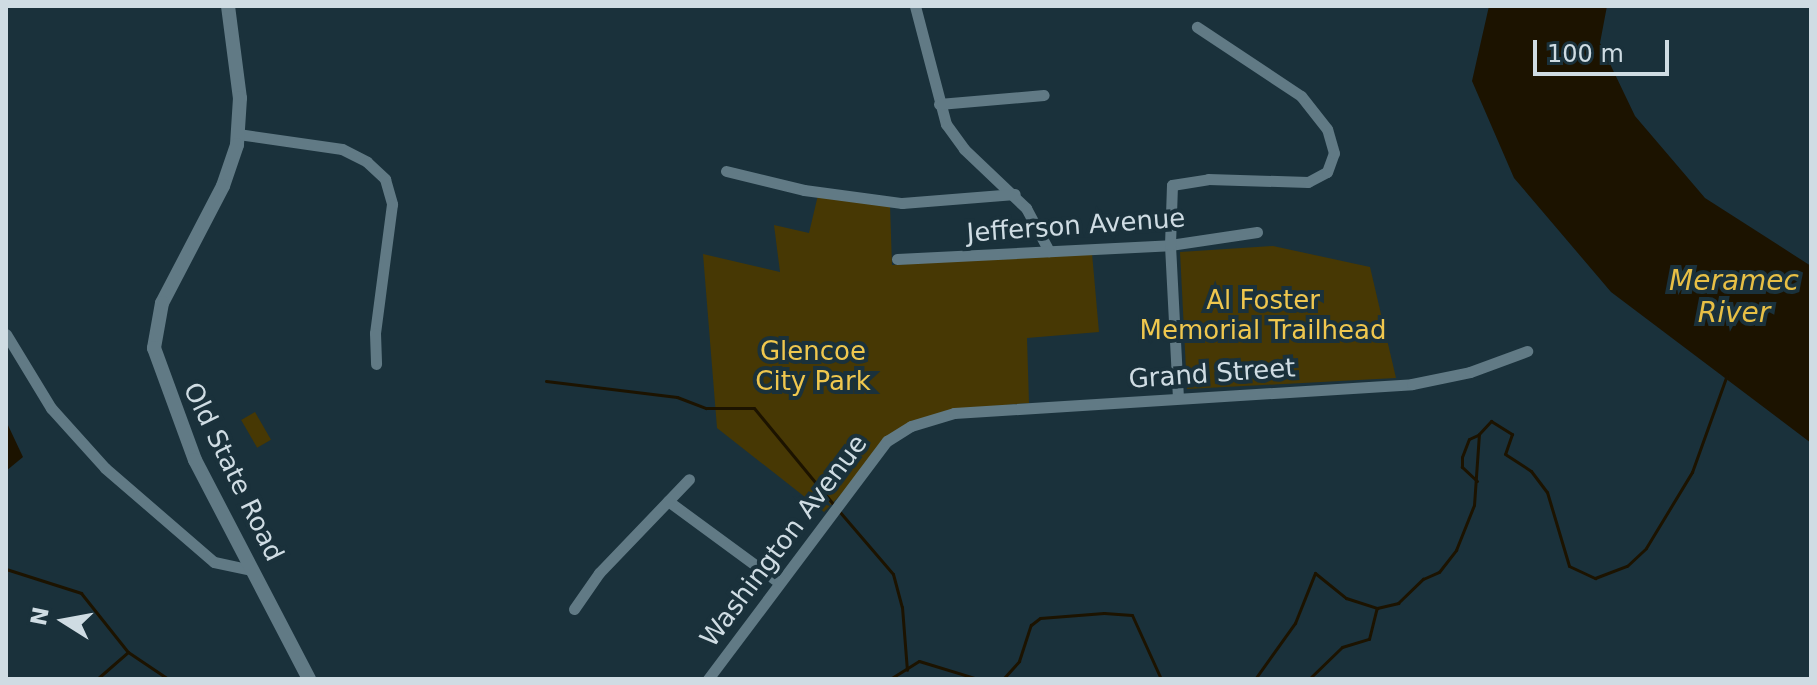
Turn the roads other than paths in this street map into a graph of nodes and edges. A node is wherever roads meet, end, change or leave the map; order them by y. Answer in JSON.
{"nodes":[{"id":1,"x":228,"y":6,"type":"edge"},
{"id":2,"x":928,"y":6,"type":"edge"},
{"id":3,"x":915,"y":7,"type":"edge"},
{"id":4,"x":1197,"y":27,"type":"dead end"},
{"id":5,"x":1044,"y":95,"type":"dead end"},
{"id":6,"x":939,"y":104,"type":"junction"},
{"id":7,"x":238,"y":134,"type":"junction"},
{"id":8,"x":726,"y":171,"type":"dead end"},
{"id":9,"x":1015,"y":194,"type":"junction"},
{"id":10,"x":1257,"y":232,"type":"dead end"},
{"id":11,"x":1170,"y":245,"type":"junction"},
{"id":12,"x":1049,"y":251,"type":"junction"},
{"id":13,"x":897,"y":259,"type":"dead end"},
{"id":14,"x":6,"y":334,"type":"edge"},
{"id":15,"x":1527,"y":351,"type":"dead end"},
{"id":16,"x":376,"y":364,"type":"dead end"},
{"id":17,"x":1178,"y":398,"type":"junction"},
{"id":18,"x":898,"y":432,"type":"joint"},
{"id":19,"x":689,"y":479,"type":"dead end"},
{"id":20,"x":668,"y":501,"type":"junction"},
{"id":21,"x":253,"y":570,"type":"junction"},
{"id":22,"x":777,"y":581,"type":"junction"},
{"id":23,"x":574,"y":609,"type":"dead end"},
{"id":24,"x":309,"y":679,"type":"edge"},
{"id":25,"x":708,"y":679,"type":"edge"}],
"edges":[{"from":1,"to":7,"type":"street","name":"Old State Road"},
{"from":2,"to":3,"type":"street"},
{"from":3,"to":6,"type":"street"},
{"from":4,"to":11,"type":"street"},
{"from":5,"to":6,"type":"street"},
{"from":6,"to":9,"type":"street"},
{"from":7,"to":16,"type":"street"},
{"from":7,"to":21,"type":"street","name":"Old State Road"},
{"from":8,"to":9,"type":"street"},
{"from":9,"to":12,"type":"street"},
{"from":10,"to":11,"type":"street","name":"Jefferson Avenue"},
{"from":11,"to":12,"type":"street","name":"Jefferson Avenue"},
{"from":11,"to":17,"type":"street"},
{"from":12,"to":13,"type":"street","name":"Jefferson Avenue"},
{"from":14,"to":21,"type":"street"},
{"from":15,"to":17,"type":"street","name":"Grand Street"},
{"from":17,"to":18,"type":"street","name":"Grand Street"},
{"from":18,"to":22,"type":"street","name":"Washington Avenue"},
{"from":19,"to":20,"type":"street"},
{"from":20,"to":22,"type":"street"},
{"from":20,"to":23,"type":"street"},
{"from":21,"to":24,"type":"street","name":"Old State Road"},
{"from":22,"to":25,"type":"street","name":"Washington Avenue"}]}
